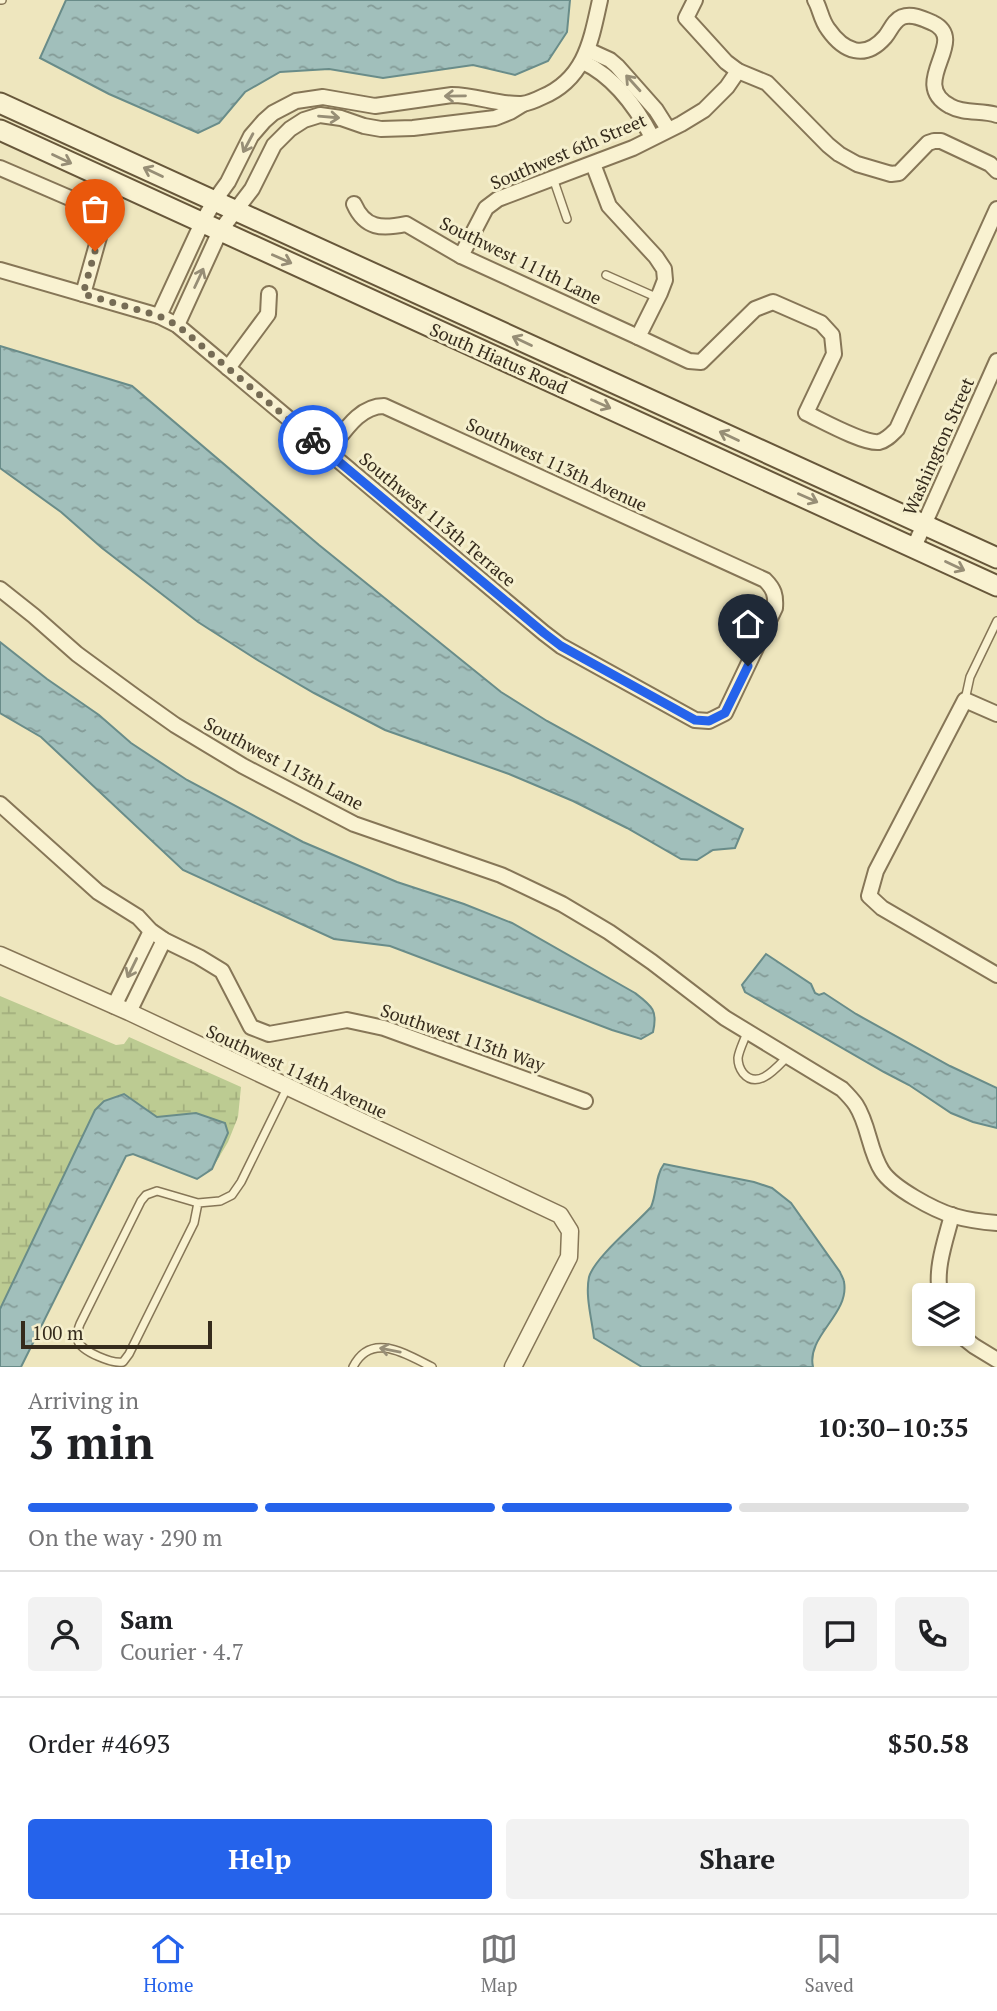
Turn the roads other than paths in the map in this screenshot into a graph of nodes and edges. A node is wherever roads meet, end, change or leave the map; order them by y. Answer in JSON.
{"nodes":[{"id":1,"x":600,"y":0,"type":"edge"},
{"id":2,"x":695,"y":0,"type":"edge"},
{"id":3,"x":815,"y":0,"type":"edge"},
{"id":4,"x":585,"y":56,"type":"junction"},
{"id":5,"x":738,"y":71,"type":"junction"},
{"id":6,"x":523,"y":104,"type":"junction"},
{"id":7,"x":3,"y":106,"type":"edge"},
{"id":8,"x":997,"y":115,"type":"edge"},
{"id":9,"x":668,"y":129,"type":"junction"},
{"id":10,"x":0,"y":131,"type":"edge"},
{"id":11,"x":652,"y":137,"type":"junction"},
{"id":12,"x":593,"y":164,"type":"junction"},
{"id":13,"x":0,"y":168,"type":"edge"},
{"id":14,"x":997,"y":171,"type":"edge"},
{"id":15,"x":553,"y":178,"type":"junction"},
{"id":16,"x":215,"y":200,"type":"junction"},
{"id":17,"x":354,"y":204,"type":"dead end"},
{"id":18,"x":997,"y":209,"type":"edge"},
{"id":19,"x":235,"y":210,"type":"junction"},
{"id":20,"x":567,"y":219,"type":"dead end"},
{"id":21,"x":202,"y":223,"type":"junction"},
{"id":22,"x":220,"y":231,"type":"junction"},
{"id":23,"x":461,"y":256,"type":"junction"},
{"id":24,"x":0,"y":270,"type":"edge"},
{"id":25,"x":606,"y":275,"type":"dead end"},
{"id":26,"x":269,"y":293,"type":"dead end"},
{"id":27,"x":83,"y":294,"type":"junction"},
{"id":28,"x":658,"y":299,"type":"junction"},
{"id":29,"x":159,"y":316,"type":"junction"},
{"id":30,"x":177,"y":325,"type":"junction"},
{"id":31,"x":638,"y":337,"type":"junction"},
{"id":32,"x":997,"y":361,"type":"edge"},
{"id":33,"x":228,"y":368,"type":"junction"},
{"id":34,"x":328,"y":452,"type":"junction"},
{"id":35,"x":924,"y":525,"type":"junction"},
{"id":36,"x":914,"y":547,"type":"junction"},
{"id":37,"x":997,"y":558,"type":"edge"},
{"id":38,"x":997,"y":586,"type":"edge"},
{"id":39,"x":0,"y":589,"type":"edge"},
{"id":40,"x":997,"y":621,"type":"edge"},
{"id":41,"x":965,"y":700,"type":"junction"},
{"id":42,"x":997,"y":714,"type":"edge"},
{"id":43,"x":709,"y":721,"type":"joint"},
{"id":44,"x":0,"y":804,"type":"edge"},
{"id":45,"x":150,"y":931,"type":"junction"},
{"id":46,"x":164,"y":940,"type":"junction"},
{"id":47,"x":0,"y":955,"type":"edge"},
{"id":48,"x":997,"y":975,"type":"edge"},
{"id":49,"x":121,"y":1009,"type":"junction"},
{"id":50,"x":747,"y":1031,"type":"junction"},
{"id":51,"x":788,"y":1056,"type":"junction"},
{"id":52,"x":287,"y":1088,"type":"junction"},
{"id":53,"x":585,"y":1101,"type":"dead end"},
{"id":54,"x":198,"y":1203,"type":"junction"},
{"id":55,"x":952,"y":1215,"type":"junction"},
{"id":56,"x":997,"y":1223,"type":"edge"},
{"id":57,"x":938,"y":1283,"type":"edge"},
{"id":58,"x":974,"y":1346,"type":"edge"},
{"id":59,"x":997,"y":1360,"type":"edge"},
{"id":60,"x":353,"y":1367,"type":"edge"},
{"id":61,"x":432,"y":1367,"type":"edge"},
{"id":62,"x":513,"y":1367,"type":"edge"}],
"edges":[{"from":1,"to":4,"type":"street"},
{"from":2,"to":5,"type":"street"},
{"from":3,"to":8,"type":"street"},
{"from":4,"to":6,"type":"street"},
{"from":9,"to":4,"type":"street","one_way":true},
{"from":4,"to":11,"type":"street"},
{"from":5,"to":9,"type":"street","name":"Southwest 6th Street"},
{"from":5,"to":14,"type":"street"},
{"from":6,"to":16,"type":"street","one_way":true},
{"from":19,"to":6,"type":"street","one_way":true},
{"from":16,"to":7,"type":"main road","name":"South Hiatus Road","one_way":true},
{"from":9,"to":11,"type":"street","name":"Southwest 6th Street"},
{"from":10,"to":21,"type":"main road","name":"South Hiatus Road","one_way":true},
{"from":11,"to":12,"type":"street","name":"Southwest 6th Street"},
{"from":12,"to":15,"type":"street","name":"Southwest 6th Street"},
{"from":12,"to":28,"type":"street"},
{"from":13,"to":27,"type":"street"},
{"from":15,"to":20,"type":"lane"},
{"from":15,"to":23,"type":"street","name":"Southwest 6th Street"},
{"from":16,"to":19,"type":"main road","name":"South Hiatus Road"},
{"from":16,"to":21,"type":"street"},
{"from":17,"to":23,"type":"street","name":"Southwest 111th Lane"},
{"from":18,"to":31,"type":"street","name":"Southwest 111th Lane"},
{"from":19,"to":22,"type":"street"},
{"from":35,"to":19,"type":"main road","name":"South Hiatus Road","one_way":true},
{"from":21,"to":22,"type":"main road","name":"South Hiatus Road"},
{"from":21,"to":29,"type":"street"},
{"from":30,"to":22,"type":"street","one_way":true},
{"from":22,"to":36,"type":"main road","name":"South Hiatus Road","one_way":true},
{"from":23,"to":31,"type":"street","name":"Southwest 111th Lane"},
{"from":24,"to":27,"type":"street","name":"Southwest 113th Terrace"},
{"from":25,"to":28,"type":"lane"},
{"from":26,"to":33,"type":"street"},
{"from":27,"to":29,"type":"street","name":"Southwest 113th Terrace"},
{"from":28,"to":31,"type":"street"},
{"from":29,"to":30,"type":"street","name":"Southwest 113th Terrace"},
{"from":30,"to":33,"type":"street","name":"Southwest 113th Terrace"},
{"from":32,"to":35,"type":"street","name":"Washington Street"},
{"from":33,"to":34,"type":"street","name":"Southwest 113th Terrace"},
{"from":34,"to":43,"type":"street","name":"Southwest 113th Terrace"},
{"from":34,"to":43,"type":"street","name":"Southwest 113th Avenue"},
{"from":35,"to":36,"type":"street","name":"Washington Street"},
{"from":35,"to":37,"type":"main road","name":"South Hiatus Road"},
{"from":36,"to":38,"type":"main road","name":"South Hiatus Road","one_way":true},
{"from":39,"to":50,"type":"street","name":"Southwest 113th Lane"},
{"from":40,"to":41,"type":"lane"},
{"from":41,"to":42,"type":"street"},
{"from":41,"to":48,"type":"street"},
{"from":44,"to":45,"type":"street","name":"Southwest 113th Way"},
{"from":45,"to":46,"type":"street","name":"Southwest 113th Way"},
{"from":45,"to":49,"type":"street","one_way":true},
{"from":46,"to":49,"type":"street"},
{"from":46,"to":53,"type":"street","name":"Southwest 113th Way"},
{"from":47,"to":49,"type":"street","name":"Southwest 114th Avenue"},
{"from":49,"to":52,"type":"street","name":"Southwest 114th Avenue"},
{"from":50,"to":51,"type":"street"},
{"from":50,"to":51,"type":"lane"},
{"from":51,"to":55,"type":"street"},
{"from":52,"to":54,"type":"lane"},
{"from":52,"to":62,"type":"street","name":"Southwest 114th Avenue"},
{"from":54,"to":54,"type":"lane"},
{"from":55,"to":56,"type":"street"},
{"from":55,"to":57,"type":"street"},
{"from":58,"to":59,"type":"street"},
{"from":61,"to":60,"type":"lane","one_way":true}]}
